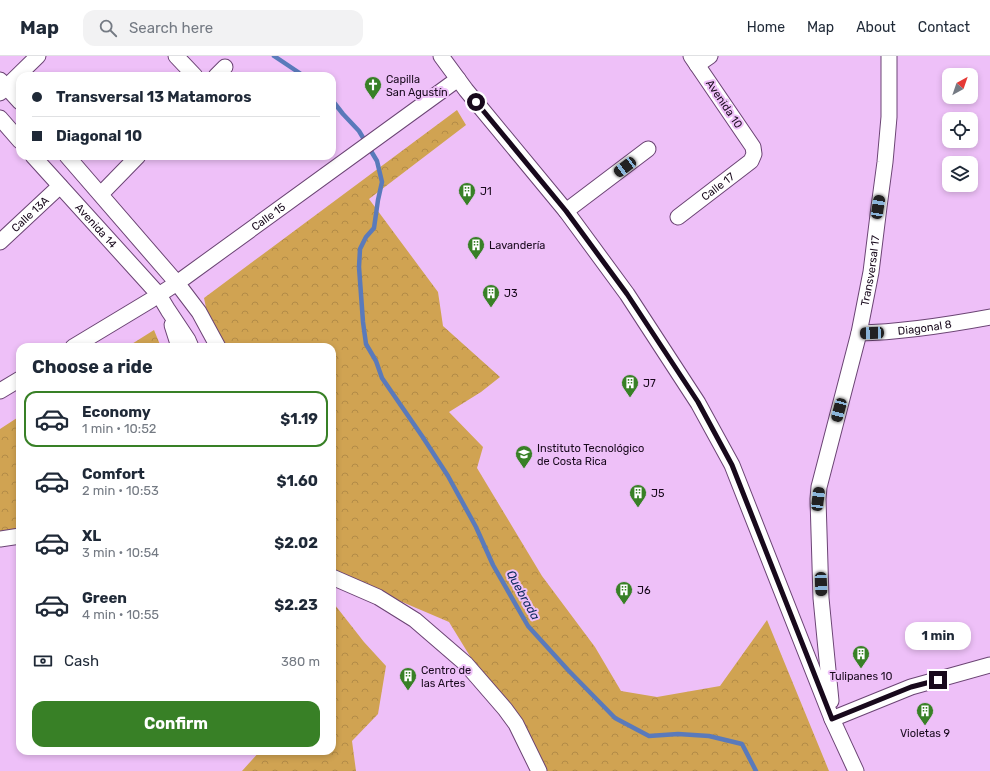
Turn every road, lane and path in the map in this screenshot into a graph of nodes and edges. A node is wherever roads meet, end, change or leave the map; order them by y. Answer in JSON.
{"nodes":[{"id":1,"x":38,"y":56,"type":"edge"},
{"id":2,"x":176,"y":56,"type":"edge"},
{"id":3,"x":441,"y":56,"type":"edge"},
{"id":4,"x":710,"y":56,"type":"edge"},
{"id":5,"x":889,"y":56,"type":"edge"},
{"id":6,"x":694,"y":61,"type":"edge"},
{"id":7,"x":19,"y":72,"type":"edge"},
{"id":8,"x":191,"y":72,"type":"edge"},
{"id":9,"x":16,"y":74,"type":"edge"},
{"id":10,"x":458,"y":79,"type":"junction"},
{"id":11,"x":2,"y":86,"type":"edge"},
{"id":12,"x":16,"y":98,"type":"edge"},
{"id":13,"x":0,"y":118,"type":"edge"},
{"id":14,"x":16,"y":136,"type":"edge"},
{"id":15,"x":648,"y":149,"type":"dead end"},
{"id":16,"x":754,"y":154,"type":"joint"},
{"id":17,"x":37,"y":160,"type":"edge"},
{"id":18,"x":70,"y":160,"type":"edge"},
{"id":19,"x":134,"y":160,"type":"edge"},
{"id":20,"x":60,"y":186,"type":"junction"},
{"id":21,"x":100,"y":194,"type":"junction"},
{"id":22,"x":566,"y":211,"type":"junction"},
{"id":23,"x":678,"y":217,"type":"dead end"},
{"id":24,"x":0,"y":242,"type":"edge"},
{"id":25,"x":177,"y":283,"type":"junction"},
{"id":26,"x":159,"y":295,"type":"junction"},
{"id":27,"x":168,"y":310,"type":"junction"},
{"id":28,"x":990,"y":317,"type":"edge"},
{"id":29,"x":859,"y":333,"type":"junction"},
{"id":30,"x":80,"y":343,"type":"edge"},
{"id":31,"x":178,"y":343,"type":"edge"},
{"id":32,"x":189,"y":343,"type":"edge"},
{"id":33,"x":216,"y":343,"type":"edge"},
{"id":34,"x":16,"y":381,"type":"edge"},
{"id":35,"x":0,"y":391,"type":"edge"},
{"id":36,"x":16,"y":537,"type":"edge"},
{"id":37,"x":0,"y":539,"type":"edge"},
{"id":38,"x":336,"y":579,"type":"edge"},
{"id":39,"x":990,"y":665,"type":"edge"},
{"id":40,"x":832,"y":719,"type":"junction"},
{"id":41,"x":539,"y":771,"type":"edge"},
{"id":42,"x":856,"y":771,"type":"edge"}],
"edges":[{"from":1,"to":7,"type":"street"},
{"from":2,"to":8,"type":"street"},
{"from":3,"to":10,"type":"street"},
{"from":4,"to":6,"type":"street"},
{"from":5,"to":29,"type":"street","name":"Transversal 17"},
{"from":6,"to":16,"type":"street","name":"Avenida 10"},
{"from":9,"to":11,"type":"street"},
{"from":10,"to":22,"type":"street"},
{"from":10,"to":25,"type":"street","name":"Calle 15"},
{"from":11,"to":12,"type":"street"},
{"from":13,"to":14,"type":"street"},
{"from":15,"to":22,"type":"street"},
{"from":16,"to":23,"type":"street","name":"Calle 17"},
{"from":17,"to":20,"type":"street","name":"Avenida 14"},
{"from":18,"to":21,"type":"street"},
{"from":19,"to":21,"type":"street"},
{"from":20,"to":24,"type":"street","name":"Calle 13A"},
{"from":20,"to":26,"type":"street","name":"Avenida 14"},
{"from":21,"to":25,"type":"street"},
{"from":22,"to":40,"type":"street"},
{"from":25,"to":26,"type":"street","name":"Calle 15"},
{"from":25,"to":33,"type":"street"},
{"from":26,"to":27,"type":"street","name":"Avenida 14"},
{"from":26,"to":30,"type":"street","name":"Calle 15"},
{"from":27,"to":31,"type":"street"},
{"from":27,"to":32,"type":"street"},
{"from":28,"to":29,"type":"street","name":"Diagonal 8"},
{"from":29,"to":40,"type":"street","name":"Transversal 17"},
{"from":34,"to":35,"type":"street"},
{"from":36,"to":37,"type":"street"},
{"from":38,"to":41,"type":"street"},
{"from":39,"to":40,"type":"street"},
{"from":40,"to":42,"type":"street"}]}
